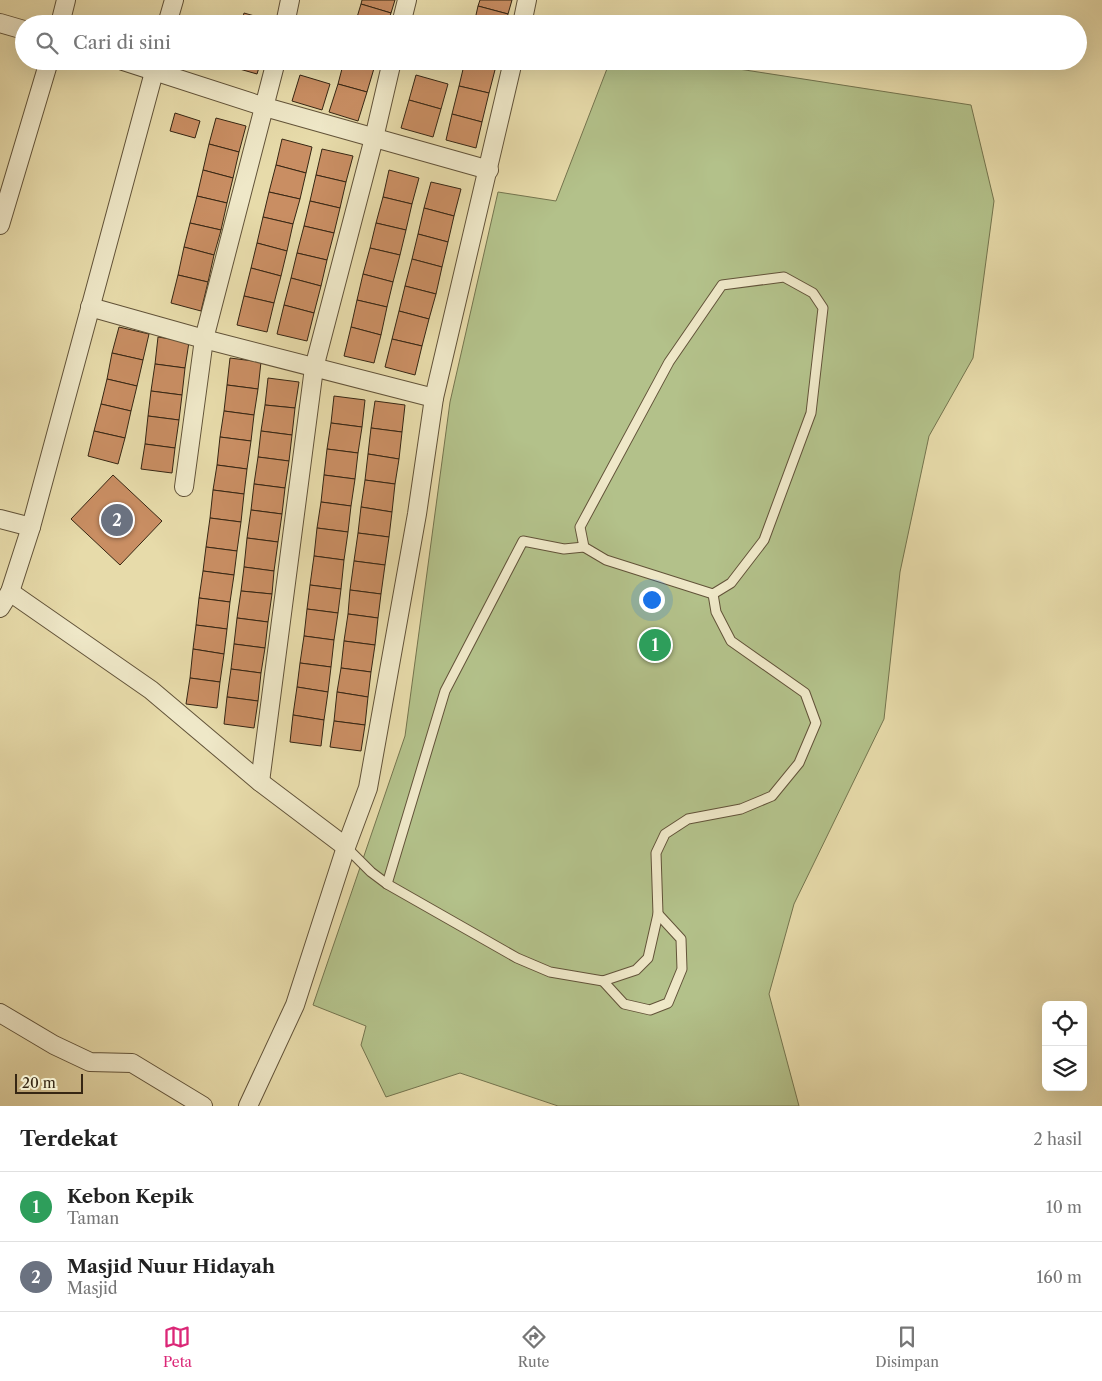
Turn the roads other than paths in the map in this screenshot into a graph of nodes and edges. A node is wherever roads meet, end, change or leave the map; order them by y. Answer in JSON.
{"nodes":[{"id":1,"x":66,"y":0,"type":"edge"},
{"id":2,"x":174,"y":0,"type":"edge"},
{"id":3,"x":290,"y":0,"type":"edge"},
{"id":4,"x":407,"y":0,"type":"edge"},
{"id":5,"x":527,"y":0,"type":"edge"},
{"id":6,"x":62,"y":15,"type":"edge"},
{"id":7,"x":170,"y":15,"type":"edge"},
{"id":8,"x":286,"y":15,"type":"edge"},
{"id":9,"x":403,"y":15,"type":"edge"},
{"id":10,"x":524,"y":15,"type":"edge"},
{"id":11,"x":0,"y":23,"type":"edge"},
{"id":12,"x":15,"y":27,"type":"edge"},
{"id":13,"x":46,"y":70,"type":"edge"},
{"id":14,"x":155,"y":70,"type":"edge"},
{"id":15,"x":167,"y":70,"type":"edge"},
{"id":16,"x":274,"y":70,"type":"edge"},
{"id":17,"x":390,"y":70,"type":"edge"},
{"id":18,"x":512,"y":70,"type":"edge"},
{"id":19,"x":264,"y":107,"type":"junction"},
{"id":20,"x":374,"y":138,"type":"junction"},
{"id":21,"x":489,"y":170,"type":"junction"},
{"id":22,"x":0,"y":225,"type":"edge"},
{"id":23,"x":90,"y":307,"type":"junction"},
{"id":24,"x":204,"y":339,"type":"junction"},
{"id":25,"x":314,"y":368,"type":"junction"},
{"id":26,"x":434,"y":398,"type":"junction"},
{"id":27,"x":184,"y":487,"type":"dead end"},
{"id":28,"x":0,"y":519,"type":"edge"},
{"id":29,"x":31,"y":527,"type":"junction"},
{"id":30,"x":584,"y":547,"type":"junction"},
{"id":31,"x":10,"y":592,"type":"junction"},
{"id":32,"x":713,"y":594,"type":"junction"},
{"id":33,"x":0,"y":608,"type":"edge"},
{"id":34,"x":260,"y":782,"type":"junction"},
{"id":35,"x":346,"y":847,"type":"junction"},
{"id":36,"x":387,"y":884,"type":"junction"},
{"id":37,"x":658,"y":914,"type":"junction"},
{"id":38,"x":604,"y":981,"type":"junction"},
{"id":39,"x":0,"y":1013,"type":"edge"},
{"id":40,"x":203,"y":1106,"type":"edge"},
{"id":41,"x":248,"y":1106,"type":"edge"}],
"edges":[{"from":1,"to":6,"type":"street"},
{"from":2,"to":7,"type":"street"},
{"from":3,"to":8,"type":"street"},
{"from":4,"to":9,"type":"street"},
{"from":5,"to":10,"type":"street"},
{"from":11,"to":12,"type":"street"},
{"from":13,"to":22,"type":"street"},
{"from":14,"to":23,"type":"street"},
{"from":15,"to":19,"type":"street"},
{"from":16,"to":19,"type":"street"},
{"from":17,"to":20,"type":"street"},
{"from":18,"to":21,"type":"street"},
{"from":19,"to":20,"type":"street"},
{"from":19,"to":24,"type":"street"},
{"from":20,"to":21,"type":"street"},
{"from":20,"to":25,"type":"street"},
{"from":21,"to":26,"type":"street"},
{"from":23,"to":24,"type":"street"},
{"from":23,"to":29,"type":"street"},
{"from":24,"to":25,"type":"street"},
{"from":24,"to":27,"type":"street"},
{"from":25,"to":26,"type":"street"},
{"from":25,"to":34,"type":"street"},
{"from":26,"to":35,"type":"street"},
{"from":28,"to":29,"type":"street"},
{"from":29,"to":31,"type":"street"},
{"from":30,"to":32,"type":"lane"},
{"from":30,"to":32,"type":"lane"},
{"from":30,"to":36,"type":"lane"},
{"from":31,"to":33,"type":"street"},
{"from":31,"to":34,"type":"street"},
{"from":32,"to":37,"type":"lane"},
{"from":34,"to":35,"type":"street"},
{"from":35,"to":36,"type":"lane"},
{"from":35,"to":41,"type":"street"},
{"from":36,"to":38,"type":"lane"},
{"from":37,"to":38,"type":"lane"},
{"from":37,"to":38,"type":"lane"},
{"from":39,"to":40,"type":"street"}]}
